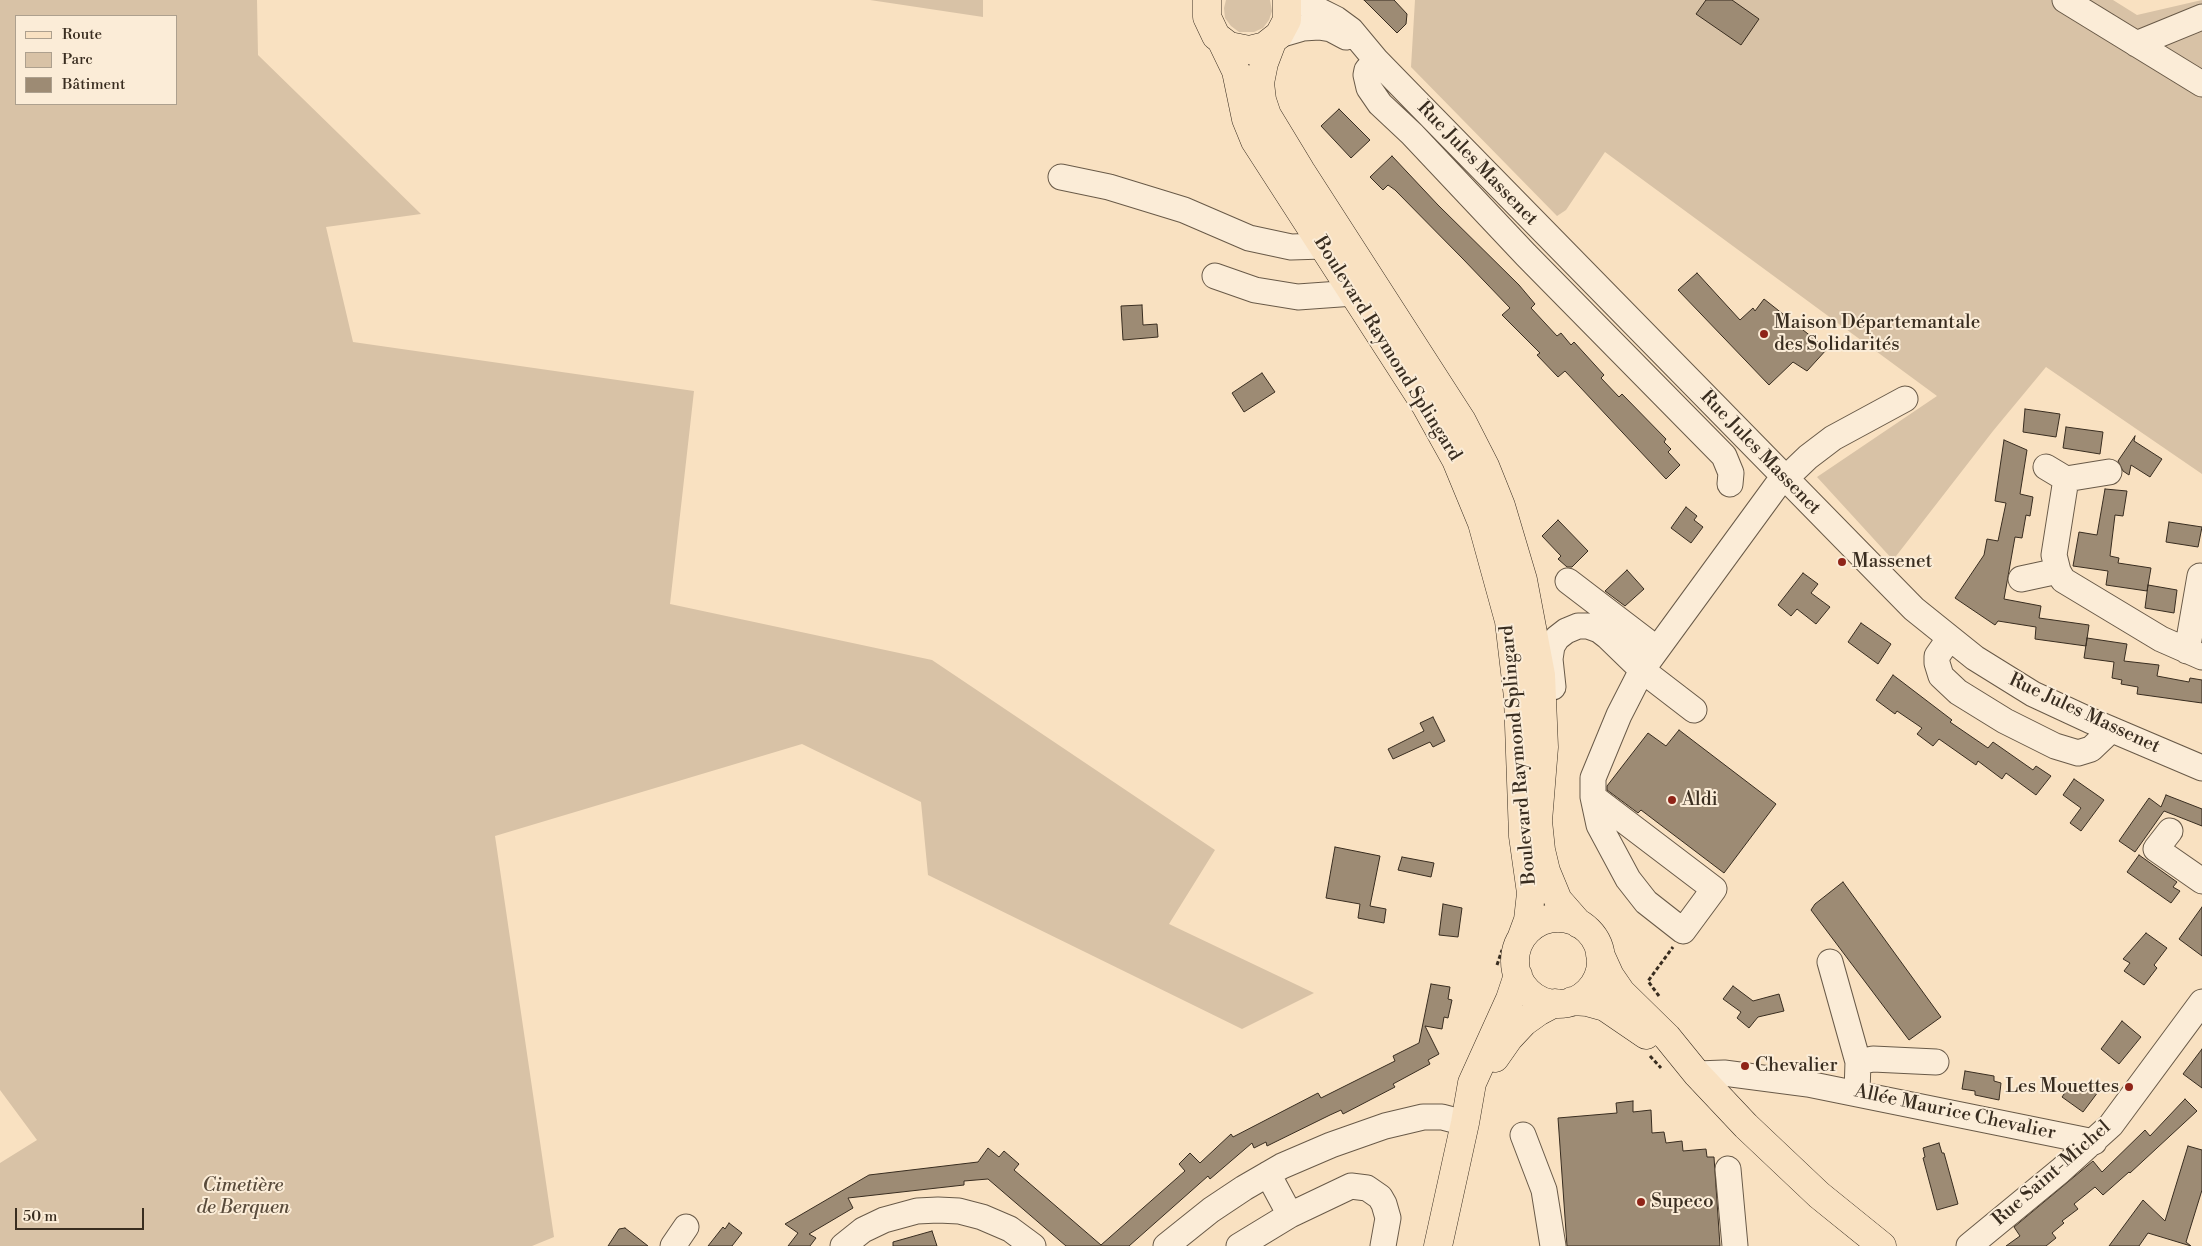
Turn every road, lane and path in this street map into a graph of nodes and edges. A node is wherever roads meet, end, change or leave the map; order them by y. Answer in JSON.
{"nodes":[{"id":1,"x":1207,"y":0,"type":"edge"},
{"id":2,"x":1287,"y":0,"type":"edge"},
{"id":3,"x":1298,"y":0,"type":"edge"},
{"id":4,"x":2065,"y":0,"type":"edge"},
{"id":5,"x":2202,"y":17,"type":"edge"},
{"id":6,"x":1276,"y":38,"type":"junction"},
{"id":7,"x":1222,"y":42,"type":"junction"},
{"id":8,"x":2136,"y":44,"type":"junction"},
{"id":9,"x":1376,"y":60,"type":"junction"},
{"id":10,"x":2202,"y":84,"type":"edge"},
{"id":11,"x":1061,"y":177,"type":"dead end"},
{"id":12,"x":1546,"y":234,"type":"junction"},
{"id":13,"x":1323,"y":246,"type":"junction"},
{"id":14,"x":1526,"y":255,"type":"junction"},
{"id":15,"x":1215,"y":276,"type":"dead end"},
{"id":16,"x":1363,"y":288,"type":"junction"},
{"id":17,"x":1905,"y":399,"type":"dead end"},
{"id":18,"x":2109,"y":472,"type":"dead end"},
{"id":19,"x":1784,"y":478,"type":"junction"},
{"id":20,"x":1730,"y":484,"type":"dead end"},
{"id":21,"x":2058,"y":572,"type":"junction"},
{"id":22,"x":2196,"y":572,"type":"edge"},
{"id":23,"x":2022,"y":579,"type":"dead end"},
{"id":24,"x":1568,"y":581,"type":"dead end"},
{"id":25,"x":1949,"y":639,"type":"junction"},
{"id":26,"x":1657,"y":648,"type":"junction"},
{"id":27,"x":2195,"y":654,"type":"edge"},
{"id":28,"x":1642,"y":670,"type":"junction"},
{"id":29,"x":1538,"y":695,"type":"junction"},
{"id":30,"x":1694,"y":710,"type":"dead end"},
{"id":31,"x":2111,"y":730,"type":"junction"},
{"id":32,"x":2202,"y":768,"type":"edge"},
{"id":33,"x":1593,"y":797,"type":"junction"},
{"id":34,"x":2170,"y":831,"type":"dead end"},
{"id":35,"x":2202,"y":881,"type":"edge"},
{"id":36,"x":1579,"y":924,"type":"junction"},
{"id":37,"x":1521,"y":940,"type":"junction"},
{"id":38,"x":1600,"y":954,"type":"junction"},
{"id":39,"x":1666,"y":958,"type":"dead end"},
{"id":40,"x":1830,"y":962,"type":"dead end"},
{"id":41,"x":1518,"y":975,"type":"junction"},
{"id":42,"x":1663,"y":1001,"type":"dead end"},
{"id":43,"x":1563,"y":1002,"type":"junction"},
{"id":44,"x":2202,"y":1002,"type":"edge"},
{"id":45,"x":1647,"y":1054,"type":"dead end"},
{"id":46,"x":1858,"y":1062,"type":"junction"},
{"id":47,"x":1936,"y":1062,"type":"dead end"},
{"id":48,"x":1668,"y":1074,"type":"dead end"},
{"id":49,"x":1697,"y":1074,"type":"junction"},
{"id":50,"x":1857,"y":1093,"type":"junction"},
{"id":51,"x":1465,"y":1123,"type":"junction"},
{"id":52,"x":1523,"y":1135,"type":"dead end"},
{"id":53,"x":2094,"y":1142,"type":"junction"},
{"id":54,"x":1728,"y":1169,"type":"dead end"},
{"id":55,"x":1268,"y":1174,"type":"junction"},
{"id":56,"x":1290,"y":1215,"type":"junction"},
{"id":57,"x":843,"y":1246,"type":"edge"},
{"id":58,"x":1033,"y":1246,"type":"edge"},
{"id":59,"x":1166,"y":1246,"type":"edge"},
{"id":60,"x":1239,"y":1246,"type":"edge"},
{"id":61,"x":1383,"y":1246,"type":"edge"},
{"id":62,"x":1438,"y":1246,"type":"edge"},
{"id":63,"x":1552,"y":1246,"type":"edge"},
{"id":64,"x":1735,"y":1246,"type":"edge"},
{"id":65,"x":1882,"y":1246,"type":"edge"},
{"id":66,"x":1968,"y":1246,"type":"edge"}],
"edges":[{"from":1,"to":7,"type":"main road","name":"Boulevard Raymond Splingard"},
{"from":2,"to":6,"type":"main road","name":"Boulevard Raymond Splingard"},
{"from":3,"to":9,"type":"street","name":"Rue Jules Massenet"},
{"from":4,"to":8,"type":"street"},
{"from":5,"to":8,"type":"street"},
{"from":6,"to":7,"type":"main road"},
{"from":6,"to":9,"type":"street","name":"Rue Jules Massenet"},
{"from":6,"to":16,"type":"main road","name":"Boulevard Raymond Splingard"},
{"from":7,"to":13,"type":"main road","name":"Boulevard Raymond Splingard"},
{"from":8,"to":10,"type":"street"},
{"from":9,"to":12,"type":"street","name":"Rue Jules Massenet"},
{"from":9,"to":14,"type":"street"},
{"from":11,"to":13,"type":"street"},
{"from":12,"to":14,"type":"street"},
{"from":12,"to":19,"type":"street","name":"Rue Jules Massenet"},
{"from":13,"to":16,"type":"main road","name":"Boulevard Raymond Splingard"},
{"from":14,"to":20,"type":"street"},
{"from":15,"to":16,"type":"street"},
{"from":16,"to":29,"type":"main road","name":"Boulevard Raymond Splingard"},
{"from":17,"to":19,"type":"street"},
{"from":18,"to":21,"type":"street"},
{"from":19,"to":25,"type":"street","name":"Rue Jules Massenet"},
{"from":19,"to":26,"type":"street"},
{"from":21,"to":23,"type":"street"},
{"from":21,"to":27,"type":"street"},
{"from":22,"to":27,"type":"street"},
{"from":24,"to":26,"type":"street"},
{"from":25,"to":31,"type":"street","name":"Rue Jules Massenet"},
{"from":25,"to":31,"type":"street"},
{"from":26,"to":28,"type":"street"},
{"from":28,"to":29,"type":"street"},
{"from":28,"to":30,"type":"street"},
{"from":28,"to":33,"type":"street"},
{"from":29,"to":36,"type":"main road","name":"Boulevard Raymond Splingard"},
{"from":29,"to":37,"type":"main road","name":"Boulevard Raymond Splingard"},
{"from":31,"to":32,"type":"street","name":"Rue Jules Massenet"},
{"from":33,"to":33,"type":"street"},
{"from":34,"to":35,"type":"street"},
{"from":36,"to":37,"type":"main road"},
{"from":36,"to":38,"type":"main road"},
{"from":37,"to":41,"type":"main road"},
{"from":38,"to":43,"type":"main road"},
{"from":38,"to":49,"type":"main road"},
{"from":39,"to":42,"type":"path"},
{"from":40,"to":46,"type":"street"},
{"from":41,"to":43,"type":"main road"},
{"from":41,"to":51,"type":"main road"},
{"from":43,"to":49,"type":"main road"},
{"from":43,"to":51,"type":"main road"},
{"from":44,"to":53,"type":"street","name":"Rue Saint-Michel"},
{"from":45,"to":48,"type":"path"},
{"from":46,"to":47,"type":"street"},
{"from":46,"to":50,"type":"street"},
{"from":49,"to":50,"type":"street","name":"Allée Maurice Chevalier"},
{"from":49,"to":65,"type":"main road"},
{"from":50,"to":53,"type":"street","name":"Allée Maurice Chevalier"},
{"from":51,"to":55,"type":"street"},
{"from":51,"to":62,"type":"main road"},
{"from":52,"to":63,"type":"street"},
{"from":53,"to":66,"type":"street","name":"Rue Saint-Michel"},
{"from":54,"to":64,"type":"street"},
{"from":55,"to":56,"type":"street"},
{"from":55,"to":59,"type":"street"},
{"from":56,"to":60,"type":"street"},
{"from":56,"to":61,"type":"street"},
{"from":57,"to":58,"type":"street"}]}
